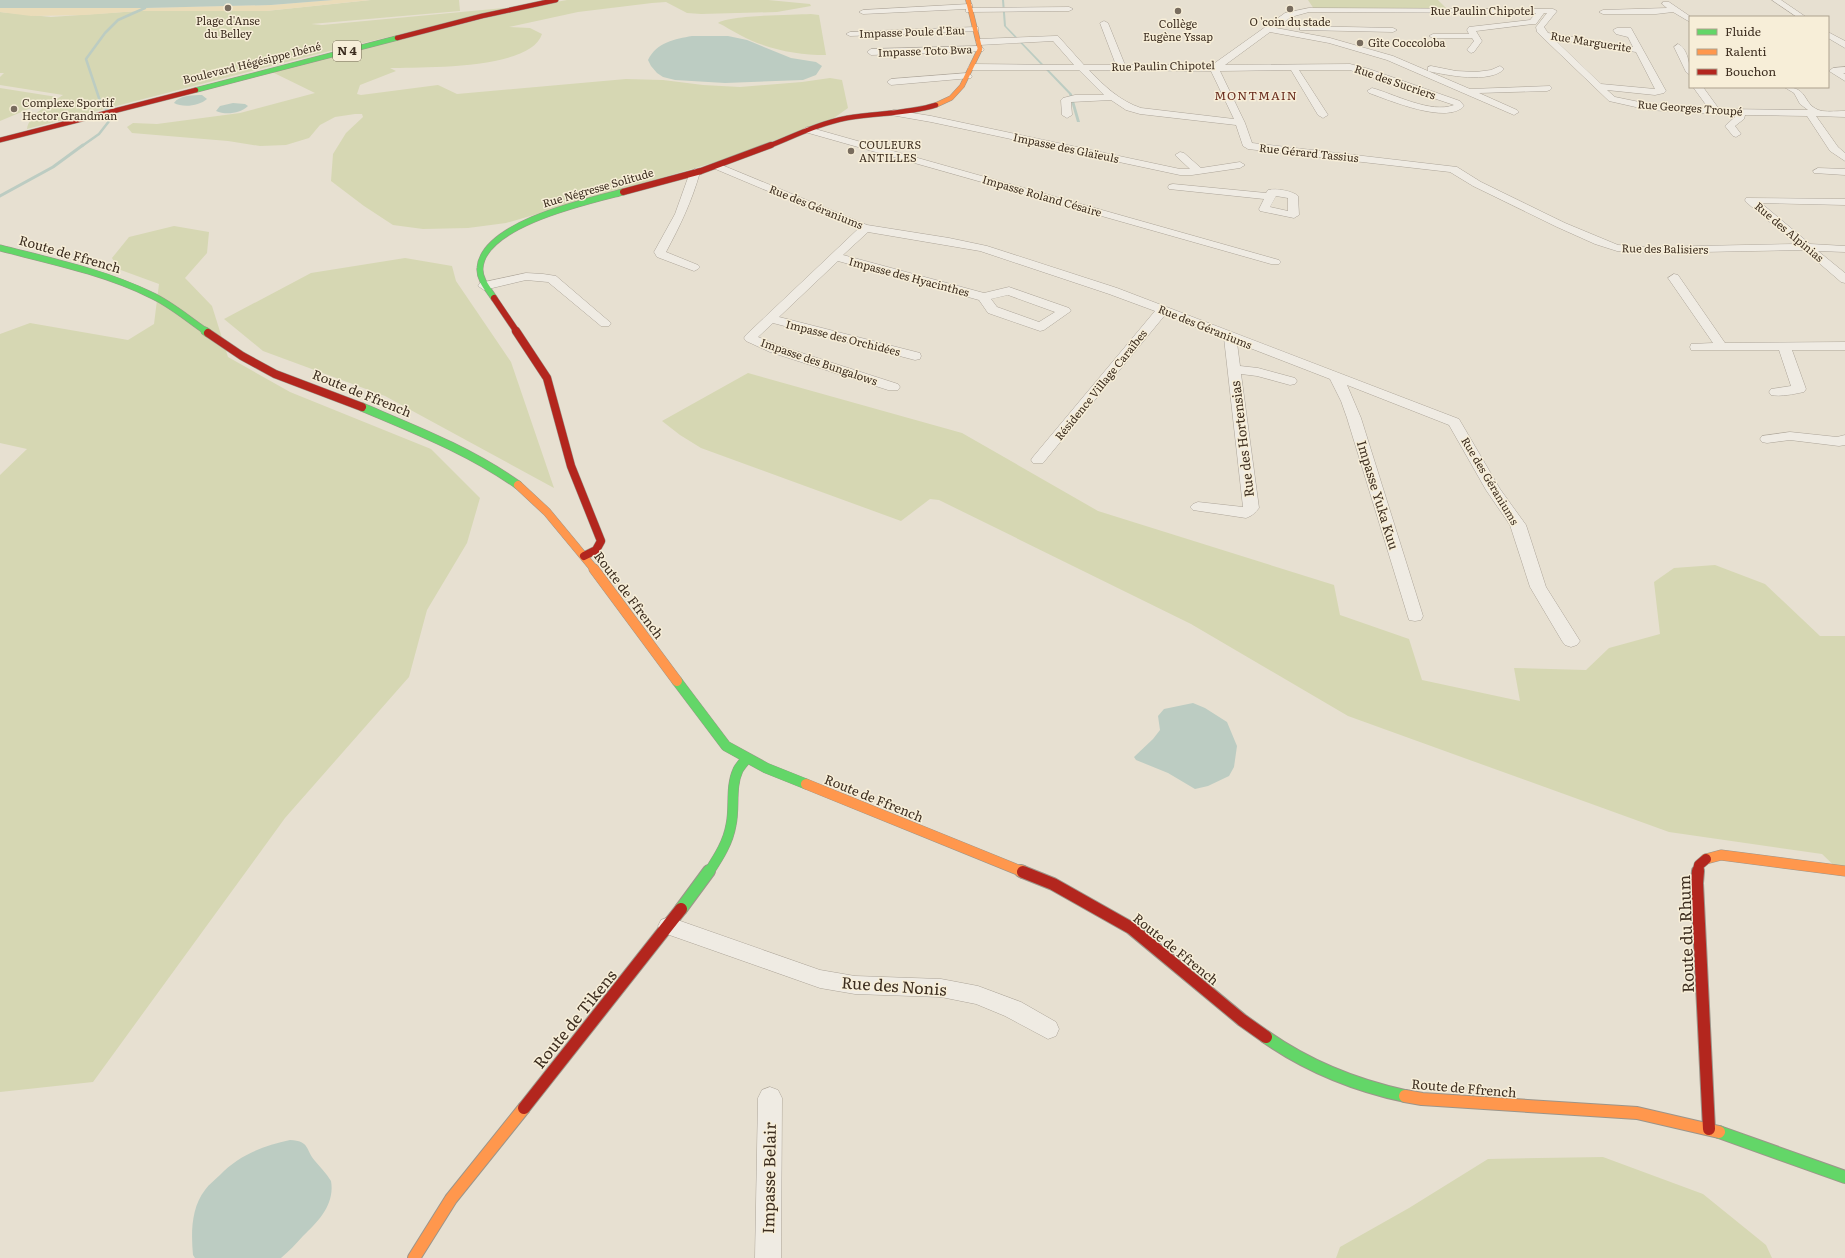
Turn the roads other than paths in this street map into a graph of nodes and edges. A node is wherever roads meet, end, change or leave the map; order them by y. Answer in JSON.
{"nodes":[{"id":1,"x":556,"y":0,"type":"edge"},
{"id":2,"x":1302,"y":0,"type":"edge"},
{"id":3,"x":1444,"y":0,"type":"edge"},
{"id":4,"x":1661,"y":0,"type":"edge"},
{"id":5,"x":1776,"y":0,"type":"edge"},
{"id":6,"x":969,"y":5,"type":"edge"},
{"id":7,"x":1069,"y":9,"type":"dead end"},
{"id":8,"x":1310,"y":10,"type":"junction"},
{"id":9,"x":1674,"y":10,"type":"junction"},
{"id":10,"x":1453,"y":11,"type":"junction"},
{"id":11,"x":1542,"y":11,"type":"junction"},
{"id":12,"x":863,"y":12,"type":"dead end"},
{"id":13,"x":1603,"y":12,"type":"dead end"},
{"id":14,"x":1800,"y":16,"type":"edge"},
{"id":15,"x":1689,"y":19,"type":"edge"},
{"id":16,"x":1104,"y":23,"type":"dead end"},
{"id":17,"x":1278,"y":23,"type":"junction"},
{"id":18,"x":974,"y":25,"type":"junction"},
{"id":19,"x":856,"y":28,"type":"dead end"},
{"id":20,"x":1270,"y":29,"type":"junction"},
{"id":21,"x":1393,"y":30,"type":"dead end"},
{"id":22,"x":1830,"y":31,"type":"edge"},
{"id":23,"x":850,"y":34,"type":"dead end"},
{"id":24,"x":1544,"y":35,"type":"junction"},
{"id":25,"x":1630,"y":35,"type":"dead end"},
{"id":26,"x":1433,"y":36,"type":"dead end"},
{"id":27,"x":1475,"y":36,"type":"junction"},
{"id":28,"x":891,"y":42,"type":"dead end"},
{"id":29,"x":977,"y":42,"type":"junction"},
{"id":30,"x":867,"y":43,"type":"dead end"},
{"id":31,"x":1845,"y":45,"type":"edge"},
{"id":32,"x":1678,"y":47,"type":"dead end"},
{"id":33,"x":1471,"y":50,"type":"dead end"},
{"id":34,"x":1638,"y":50,"type":"junction"},
{"id":35,"x":871,"y":52,"type":"dead end"},
{"id":36,"x":1406,"y":64,"type":"junction"},
{"id":37,"x":1080,"y":67,"type":"junction"},
{"id":38,"x":1121,"y":67,"type":"junction"},
{"id":39,"x":1293,"y":67,"type":"junction"},
{"id":40,"x":1214,"y":68,"type":"junction"},
{"id":41,"x":1500,"y":69,"type":"dead end"},
{"id":42,"x":1689,"y":70,"type":"edge"},
{"id":43,"x":1845,"y":70,"type":"edge"},
{"id":44,"x":970,"y":71,"type":"junction"},
{"id":45,"x":1845,"y":78,"type":"edge"},
{"id":46,"x":891,"y":82,"type":"dead end"},
{"id":47,"x":1598,"y":86,"type":"junction"},
{"id":48,"x":1547,"y":88,"type":"dead end"},
{"id":49,"x":1699,"y":88,"type":"edge"},
{"id":50,"x":1791,"y":88,"type":"edge"},
{"id":51,"x":1372,"y":91,"type":"dead end"},
{"id":52,"x":1467,"y":92,"type":"junction"},
{"id":53,"x":1114,"y":97,"type":"junction"},
{"id":54,"x":1514,"y":112,"type":"dead end"},
{"id":55,"x":1716,"y":112,"type":"junction"},
{"id":56,"x":1736,"y":112,"type":"junction"},
{"id":57,"x":894,"y":113,"type":"junction"},
{"id":58,"x":1814,"y":113,"type":"junction"},
{"id":59,"x":1845,"y":114,"type":"edge"},
{"id":60,"x":1067,"y":115,"type":"dead end"},
{"id":61,"x":1323,"y":115,"type":"dead end"},
{"id":62,"x":1240,"y":123,"type":"junction"},
{"id":63,"x":808,"y":130,"type":"junction"},
{"id":64,"x":1736,"y":134,"type":"dead end"},
{"id":65,"x":0,"y":140,"type":"edge"},
{"id":66,"x":1248,"y":149,"type":"dead end"},
{"id":67,"x":1180,"y":155,"type":"dead end"},
{"id":68,"x":1845,"y":158,"type":"edge"},
{"id":69,"x":1240,"y":165,"type":"junction"},
{"id":70,"x":716,"y":166,"type":"junction"},
{"id":71,"x":1432,"y":166,"type":"joint"},
{"id":72,"x":1199,"y":171,"type":"junction"},
{"id":73,"x":1818,"y":171,"type":"dead end"},
{"id":74,"x":695,"y":172,"type":"junction"},
{"id":75,"x":1845,"y":172,"type":"edge"},
{"id":76,"x":1174,"y":187,"type":"dead end"},
{"id":77,"x":1233,"y":193,"type":"junction"},
{"id":78,"x":1269,"y":196,"type":"dead end"},
{"id":79,"x":1845,"y":202,"type":"edge"},
{"id":80,"x":865,"y":228,"type":"junction"},
{"id":81,"x":1806,"y":247,"type":"junction"},
{"id":82,"x":0,"y":248,"type":"edge"},
{"id":83,"x":1845,"y":249,"type":"edge"},
{"id":84,"x":834,"y":256,"type":"junction"},
{"id":85,"x":1275,"y":262,"type":"dead end"},
{"id":86,"x":694,"y":266,"type":"dead end"},
{"id":87,"x":1674,"y":278,"type":"dead end"},
{"id":88,"x":1845,"y":279,"type":"edge"},
{"id":89,"x":484,"y":286,"type":"junction"},
{"id":90,"x":984,"y":297,"type":"junction"},
{"id":91,"x":1163,"y":310,"type":"junction"},
{"id":92,"x":771,"y":319,"type":"junction"},
{"id":93,"x":605,"y":323,"type":"dead end"},
{"id":94,"x":1230,"y":338,"type":"junction"},
{"id":95,"x":1696,"y":346,"type":"dead end"},
{"id":96,"x":1721,"y":346,"type":"junction"},
{"id":97,"x":1784,"y":346,"type":"junction"},
{"id":98,"x":1845,"y":346,"type":"edge"},
{"id":99,"x":915,"y":356,"type":"dead end"},
{"id":100,"x":1234,"y":369,"type":"junction"},
{"id":101,"x":1334,"y":376,"type":"junction"},
{"id":102,"x":1290,"y":381,"type":"dead end"},
{"id":103,"x":893,"y":387,"type":"dead end"},
{"id":104,"x":1776,"y":392,"type":"dead end"},
{"id":105,"x":1767,"y":439,"type":"dead end"},
{"id":106,"x":1845,"y":439,"type":"edge"},
{"id":107,"x":1038,"y":460,"type":"dead end"},
{"id":108,"x":1198,"y":507,"type":"dead end"},
{"id":109,"x":594,"y":521,"type":"junction"},
{"id":110,"x":601,"y":541,"type":"junction"},
{"id":111,"x":574,"y":543,"type":"junction"},
{"id":112,"x":606,"y":554,"type":"dead end"},
{"id":113,"x":584,"y":556,"type":"junction"},
{"id":114,"x":616,"y":582,"type":"dead end"},
{"id":115,"x":626,"y":610,"type":"junction"},
{"id":116,"x":1415,"y":616,"type":"dead end"},
{"id":117,"x":1571,"y":641,"type":"dead end"},
{"id":118,"x":726,"y":746,"type":"junction"},
{"id":119,"x":748,"y":758,"type":"junction"},
{"id":120,"x":734,"y":788,"type":"junction"},
{"id":121,"x":1845,"y":871,"type":"edge"},
{"id":122,"x":669,"y":926,"type":"junction"},
{"id":123,"x":1048,"y":1029,"type":"dead end"},
{"id":124,"x":770,"y":1098,"type":"dead end"},
{"id":125,"x":1709,"y":1129,"type":"junction"},
{"id":126,"x":1845,"y":1177,"type":"edge"},
{"id":127,"x":414,"y":1258,"type":"edge"},
{"id":128,"x":768,"y":1258,"type":"edge"}],
"edges":[{"from":1,"to":65,"type":"main road","name":"Boulevard Hégésippe Ibéné","number":"N 4"},
{"from":2,"to":8,"type":"street"},
{"from":3,"to":10,"type":"street"},
{"from":4,"to":9,"type":"street"},
{"from":5,"to":14,"type":"street"},
{"from":6,"to":7,"type":"street"},
{"from":6,"to":12,"type":"street"},
{"from":6,"to":18,"type":"main road"},
{"from":8,"to":10,"type":"street","name":"Rue Paulin Chipotel"},
{"from":8,"to":17,"type":"street","name":"Rue Paulin Chipotel"},
{"from":9,"to":13,"type":"street"},
{"from":9,"to":15,"type":"street"},
{"from":10,"to":11,"type":"street","name":"Rue Paulin Chipotel"},
{"from":11,"to":24,"type":"street","name":"Rue Paulin Chipotel"},
{"from":11,"to":27,"type":"street"},
{"from":16,"to":38,"type":"street"},
{"from":17,"to":20,"type":"street","name":"Rue Paulin Chipotel"},
{"from":17,"to":21,"type":"street"},
{"from":18,"to":19,"type":"street"},
{"from":18,"to":23,"type":"street","name":"Impasse Poule d'Eau"},
{"from":18,"to":29,"type":"main road"},
{"from":20,"to":36,"type":"street"},
{"from":20,"to":40,"type":"street","name":"Rue Paulin Chipotel"},
{"from":22,"to":31,"type":"street"},
{"from":24,"to":34,"type":"street","name":"Rue Marguerite"},
{"from":24,"to":47,"type":"street","name":"Rue Georges Troupé"},
{"from":25,"to":34,"type":"street"},
{"from":26,"to":27,"type":"street"},
{"from":27,"to":33,"type":"street"},
{"from":28,"to":30,"type":"street"},
{"from":29,"to":35,"type":"street","name":"Impasse Toto Bwa"},
{"from":29,"to":37,"type":"street","name":"Impasse Toto Bwa"},
{"from":29,"to":44,"type":"main road","name":"Rue Négresse Solitude"},
{"from":32,"to":42,"type":"street"},
{"from":34,"to":47,"type":"street"},
{"from":36,"to":41,"type":"street"},
{"from":36,"to":52,"type":"street"},
{"from":37,"to":38,"type":"street","name":"Rue Paulin Chipotel"},
{"from":37,"to":44,"type":"street","name":"Rue Paulin Chipotel"},
{"from":37,"to":53,"type":"street"},
{"from":38,"to":40,"type":"street","name":"Rue Paulin Chipotel"},
{"from":39,"to":40,"type":"street","name":"Rue des Sucriers"},
{"from":39,"to":51,"type":"street","name":"Rue des Sucriers"},
{"from":39,"to":61,"type":"street"},
{"from":40,"to":62,"type":"street","name":"Rue Gérard Tassius"},
{"from":43,"to":45,"type":"street"},
{"from":44,"to":46,"type":"street","name":"Rue Paulin Chipotel"},
{"from":44,"to":57,"type":"main road","name":"Rue Négresse Solitude"},
{"from":47,"to":55,"type":"street","name":"Rue Georges Troupé"},
{"from":48,"to":52,"type":"street"},
{"from":49,"to":55,"type":"street"},
{"from":50,"to":58,"type":"street"},
{"from":52,"to":54,"type":"street"},
{"from":53,"to":60,"type":"street"},
{"from":53,"to":62,"type":"street"},
{"from":55,"to":56,"type":"street","name":"Rue Georges Troupé"},
{"from":56,"to":58,"type":"street","name":"Rue Georges Troupé"},
{"from":56,"to":64,"type":"street"},
{"from":57,"to":63,"type":"main road","name":"Rue Négresse Solitude"},
{"from":57,"to":72,"type":"street","name":"Impasse des Glaïeuls"},
{"from":58,"to":59,"type":"street","name":"Rue Georges Troupé"},
{"from":58,"to":68,"type":"street"},
{"from":62,"to":71,"type":"street","name":"Rue Gérard Tassius"},
{"from":63,"to":70,"type":"main road","name":"Rue Négresse Solitude"},
{"from":63,"to":85,"type":"street","name":"Impasse Roland Césaire"},
{"from":66,"to":69,"type":"street"},
{"from":67,"to":72,"type":"street"},
{"from":69,"to":72,"type":"street","name":"Impasse des Glaïeuls"},
{"from":69,"to":77,"type":"street"},
{"from":70,"to":74,"type":"main road","name":"Rue Négresse Solitude"},
{"from":70,"to":80,"type":"street","name":"Rue des Géraniums"},
{"from":71,"to":81,"type":"street","name":"Rue des Balisiers"},
{"from":73,"to":75,"type":"street"},
{"from":74,"to":86,"type":"street"},
{"from":74,"to":89,"type":"main road","name":"Rue Négresse Solitude"},
{"from":76,"to":77,"type":"street"},
{"from":77,"to":78,"type":"street"},
{"from":79,"to":81,"type":"street","name":"Rue des Alpinias"},
{"from":80,"to":84,"type":"street"},
{"from":80,"to":91,"type":"street","name":"Rue des Géraniums"},
{"from":81,"to":83,"type":"street","name":"Rue des Balisiers"},
{"from":81,"to":88,"type":"street","name":"Rue des Alpinias"},
{"from":82,"to":111,"type":"main road","name":"Route de Ffrench"},
{"from":84,"to":90,"type":"street","name":"Impasse des Hyacinthes"},
{"from":84,"to":92,"type":"street"},
{"from":87,"to":96,"type":"street"},
{"from":89,"to":93,"type":"street"},
{"from":89,"to":109,"type":"main road","name":"Rue Négresse Solitude"},
{"from":90,"to":90,"type":"street","name":"Impasse des Hyacinthes"},
{"from":91,"to":94,"type":"street","name":"Rue des Géraniums"},
{"from":91,"to":107,"type":"street","name":"Résidence Village Caraïbes"},
{"from":92,"to":99,"type":"street","name":"Impasse des Orchidées"},
{"from":92,"to":103,"type":"street","name":"Impasse des Bungalows"},
{"from":94,"to":100,"type":"street","name":"Rue des Hortensias"},
{"from":94,"to":101,"type":"street","name":"Rue des Géraniums"},
{"from":95,"to":96,"type":"street"},
{"from":96,"to":97,"type":"street"},
{"from":97,"to":98,"type":"street"},
{"from":97,"to":104,"type":"street"},
{"from":100,"to":102,"type":"street"},
{"from":100,"to":108,"type":"street","name":"Rue des Hortensias"},
{"from":101,"to":116,"type":"street","name":"Impasse Yuka Kuu"},
{"from":101,"to":117,"type":"street","name":"Rue des Géraniums"},
{"from":105,"to":106,"type":"street"},
{"from":109,"to":110,"type":"main road","name":"Rue Négresse Solitude"},
{"from":109,"to":111,"type":"main road"},
{"from":110,"to":112,"type":"main road","name":"Rue Négresse Solitude"},
{"from":110,"to":113,"type":"main road"},
{"from":111,"to":113,"type":"main road","name":"Route de Ffrench"},
{"from":113,"to":115,"type":"main road","name":"Route de Ffrench"},
{"from":114,"to":115,"type":"main road"},
{"from":115,"to":118,"type":"main road","name":"Route de Ffrench"},
{"from":118,"to":119,"type":"main road","name":"Route de Ffrench"},
{"from":118,"to":120,"type":"main road","name":"Route de Tikens"},
{"from":119,"to":120,"type":"main road","name":"Route de Tikens"},
{"from":119,"to":125,"type":"main road","name":"Route de Ffrench"},
{"from":120,"to":122,"type":"main road","name":"Route de Tikens"},
{"from":121,"to":125,"type":"main road","name":"Route du Rhum"},
{"from":122,"to":123,"type":"street","name":"Rue des Nonis"},
{"from":122,"to":127,"type":"main road","name":"Route de Tikens"},
{"from":124,"to":128,"type":"street","name":"Impasse Belair"},
{"from":125,"to":126,"type":"main road","name":"Route de Ffrench"}]}
